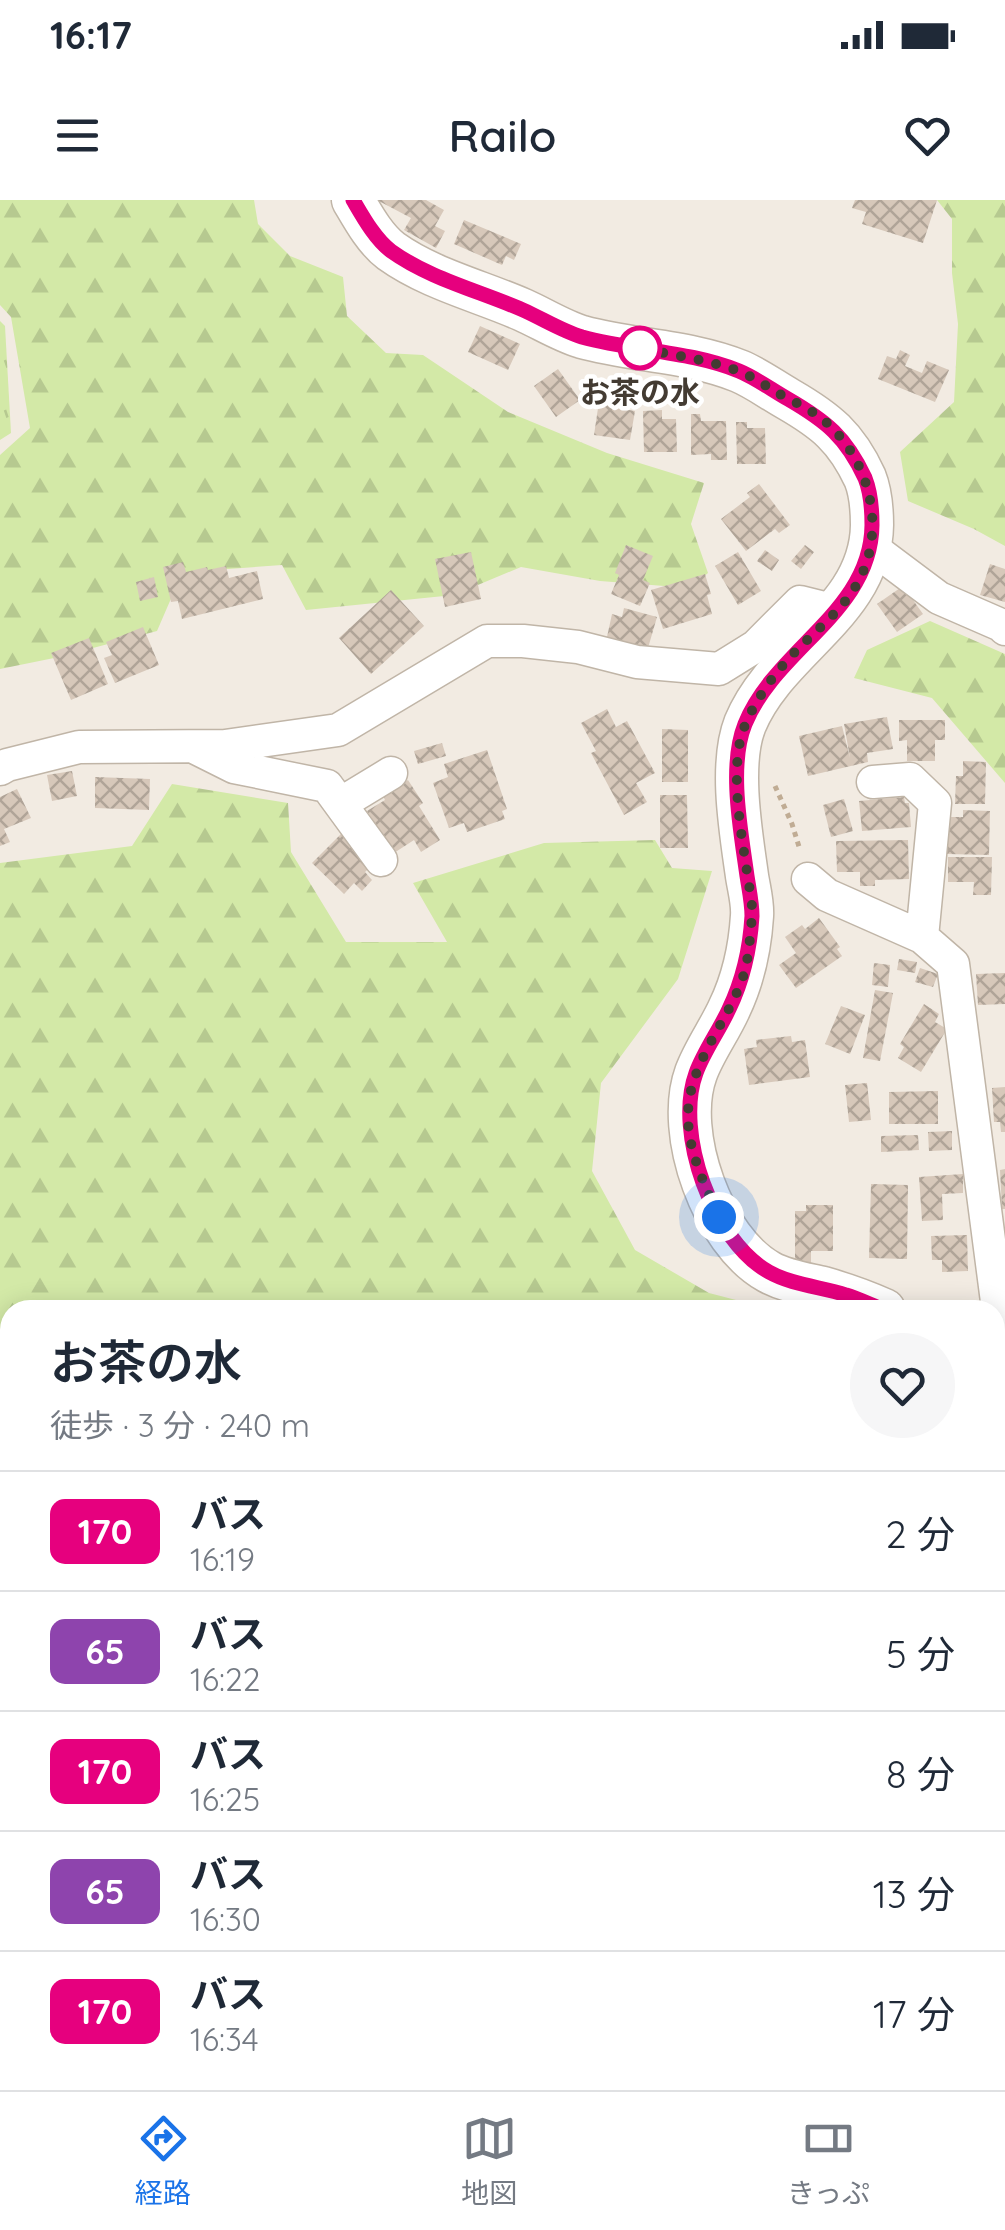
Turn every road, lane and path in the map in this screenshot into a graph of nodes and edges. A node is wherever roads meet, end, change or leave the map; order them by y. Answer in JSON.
{"nodes":[{"id":1,"x":353,"y":200,"type":"edge"},
{"id":2,"x":872,"y":547,"type":"junction"},
{"id":3,"x":836,"y":611,"type":"junction"},
{"id":4,"x":1005,"y":630,"type":"edge"},
{"id":5,"x":192,"y":746,"type":"junction"},
{"id":6,"x":0,"y":769,"type":"edge"},
{"id":7,"x":391,"y":773,"type":"dead end"},
{"id":8,"x":773,"y":782,"type":"dead end"},
{"id":9,"x":873,"y":782,"type":"dead end"},
{"id":10,"x":340,"y":804,"type":"junction"},
{"id":11,"x":381,"y":860,"type":"dead end"},
{"id":12,"x":808,"y":879,"type":"joint"},
{"id":13,"x":922,"y":937,"type":"junction"},
{"id":14,"x":860,"y":1300,"type":"edge"},
{"id":15,"x":998,"y":1300,"type":"edge"}],
"edges":[{"from":1,"to":2,"type":"street"},
{"from":2,"to":3,"type":"street"},
{"from":2,"to":4,"type":"street"},
{"from":3,"to":5,"type":"street"},
{"from":3,"to":14,"type":"street"},
{"from":5,"to":6,"type":"street"},
{"from":5,"to":10,"type":"street"},
{"from":7,"to":10,"type":"street"},
{"from":8,"to":12,"type":"path"},
{"from":9,"to":13,"type":"street"},
{"from":10,"to":11,"type":"street"},
{"from":12,"to":13,"type":"street"},
{"from":13,"to":15,"type":"street"}]}
